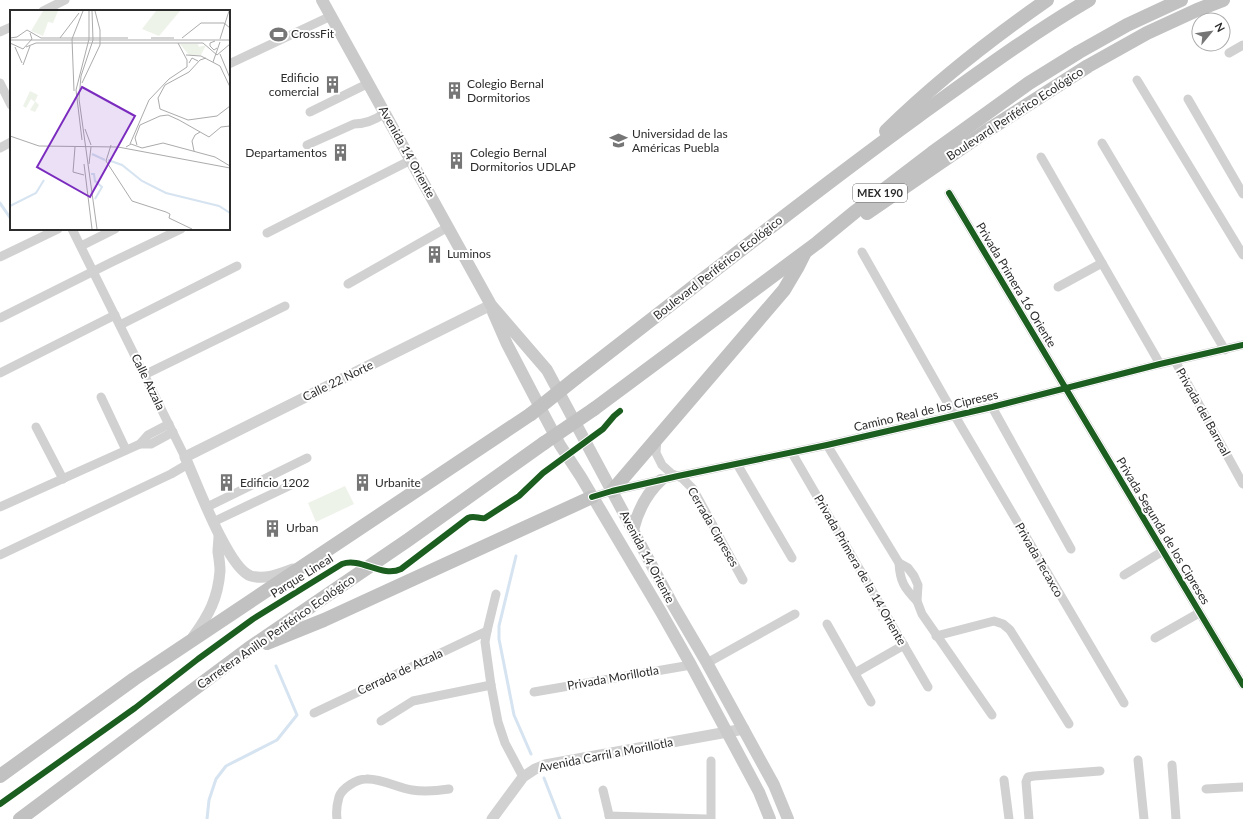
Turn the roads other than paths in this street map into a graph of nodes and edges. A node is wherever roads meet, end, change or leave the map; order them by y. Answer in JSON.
{"nodes":[{"id":1,"x":65,"y":0,"type":"edge"},
{"id":2,"x":322,"y":0,"type":"edge"},
{"id":3,"x":1048,"y":0,"type":"edge"},
{"id":4,"x":1089,"y":0,"type":"edge"},
{"id":5,"x":1181,"y":0,"type":"edge"},
{"id":6,"x":1223,"y":0,"type":"edge"},
{"id":7,"x":45,"y":10,"type":"edge"},
{"id":8,"x":331,"y":16,"type":"junction"},
{"id":9,"x":10,"y":27,"type":"edge"},
{"id":10,"x":0,"y":32,"type":"edge"},
{"id":11,"x":1243,"y":45,"type":"edge"},
{"id":12,"x":1229,"y":53,"type":"dead end"},
{"id":13,"x":230,"y":64,"type":"edge"},
{"id":14,"x":1137,"y":80,"type":"dead end"},
{"id":15,"x":0,"y":83,"type":"edge"},
{"id":16,"x":368,"y":83,"type":"junction"},
{"id":17,"x":1188,"y":99,"type":"dead end"},
{"id":18,"x":10,"y":103,"type":"edge"},
{"id":19,"x":310,"y":112,"type":"dead end"},
{"id":20,"x":385,"y":113,"type":"junction"},
{"id":21,"x":10,"y":143,"type":"edge"},
{"id":22,"x":1102,"y":143,"type":"dead end"},
{"id":23,"x":307,"y":146,"type":"dead end"},
{"id":24,"x":0,"y":148,"type":"edge"},
{"id":25,"x":1041,"y":157,"type":"dead end"},
{"id":26,"x":859,"y":159,"type":"junction"},
{"id":27,"x":411,"y":160,"type":"junction"},
{"id":28,"x":949,"y":193,"type":"dead end"},
{"id":29,"x":1243,"y":194,"type":"edge"},
{"id":30,"x":448,"y":227,"type":"junction"},
{"id":31,"x":56,"y":230,"type":"edge"},
{"id":32,"x":73,"y":230,"type":"edge"},
{"id":33,"x":113,"y":230,"type":"edge"},
{"id":34,"x":179,"y":230,"type":"edge"},
{"id":35,"x":267,"y":234,"type":"dead end"},
{"id":36,"x":817,"y":243,"type":"junction"},
{"id":37,"x":81,"y":246,"type":"junction"},
{"id":38,"x":805,"y":252,"type":"junction"},
{"id":39,"x":862,"y":252,"type":"dead end"},
{"id":40,"x":1243,"y":255,"type":"edge"},
{"id":41,"x":0,"y":257,"type":"edge"},
{"id":42,"x":1102,"y":263,"type":"junction"},
{"id":43,"x":237,"y":266,"type":"dead end"},
{"id":44,"x":93,"y":271,"type":"junction"},
{"id":45,"x":348,"y":284,"type":"dead end"},
{"id":46,"x":1058,"y":287,"type":"dead end"},
{"id":47,"x":491,"y":305,"type":"junction"},
{"id":48,"x":285,"y":306,"type":"dead end"},
{"id":49,"x":115,"y":315,"type":"junction"},
{"id":50,"x":0,"y":318,"type":"edge"},
{"id":51,"x":120,"y":326,"type":"junction"},
{"id":52,"x":1243,"y":345,"type":"edge"},
{"id":53,"x":1225,"y":350,"type":"junction"},
{"id":54,"x":1175,"y":361,"type":"junction"},
{"id":55,"x":1160,"y":364,"type":"junction"},
{"id":56,"x":0,"y":373,"type":"edge"},
{"id":57,"x":144,"y":375,"type":"junction"},
{"id":58,"x":1065,"y":388,"type":"junction"},
{"id":59,"x":101,"y":397,"type":"dead end"},
{"id":60,"x":992,"y":407,"type":"junction"},
{"id":61,"x":594,"y":409,"type":"joint"},
{"id":62,"x":955,"y":416,"type":"junction"},
{"id":63,"x":36,"y":427,"type":"dead end"},
{"id":64,"x":171,"y":428,"type":"junction"},
{"id":65,"x":657,"y":439,"type":"junction"},
{"id":66,"x":827,"y":445,"type":"junction"},
{"id":67,"x":126,"y":450,"type":"junction"},
{"id":68,"x":792,"y":453,"type":"junction"},
{"id":69,"x":307,"y":458,"type":"dead end"},
{"id":70,"x":186,"y":461,"type":"junction"},
{"id":71,"x":737,"y":464,"type":"junction"},
{"id":72,"x":678,"y":476,"type":"junction"},
{"id":73,"x":63,"y":479,"type":"junction"},
{"id":74,"x":661,"y":480,"type":"junction"},
{"id":75,"x":1243,"y":484,"type":"edge"},
{"id":76,"x":291,"y":485,"type":"dead end"},
{"id":77,"x":612,"y":491,"type":"junction"},
{"id":78,"x":592,"y":497,"type":"junction"},
{"id":79,"x":207,"y":507,"type":"junction"},
{"id":80,"x":0,"y":508,"type":"edge"},
{"id":81,"x":213,"y":522,"type":"junction"},
{"id":82,"x":633,"y":530,"type":"junction"},
{"id":83,"x":220,"y":536,"type":"junction"},
{"id":84,"x":1071,"y":549,"type":"dead end"},
{"id":85,"x":1163,"y":551,"type":"junction"},
{"id":86,"x":0,"y":556,"type":"edge"},
{"id":87,"x":792,"y":558,"type":"dead end"},
{"id":88,"x":899,"y":563,"type":"junction"},
{"id":89,"x":306,"y":564,"type":"junction"},
{"id":90,"x":1124,"y":575,"type":"dead end"},
{"id":91,"x":743,"y":580,"type":"dead end"},
{"id":92,"x":496,"y":594,"type":"dead end"},
{"id":93,"x":917,"y":601,"type":"junction"},
{"id":94,"x":673,"y":605,"type":"junction"},
{"id":95,"x":661,"y":612,"type":"junction"},
{"id":96,"x":1199,"y":613,"type":"junction"},
{"id":97,"x":795,"y":614,"type":"dead end"},
{"id":98,"x":827,"y":624,"type":"dead end"},
{"id":99,"x":487,"y":631,"type":"junction"},
{"id":100,"x":936,"y":636,"type":"junction"},
{"id":101,"x":1155,"y":638,"type":"dead end"},
{"id":102,"x":190,"y":641,"type":"junction"},
{"id":103,"x":904,"y":645,"type":"junction"},
{"id":104,"x":248,"y":649,"type":"junction"},
{"id":105,"x":707,"y":663,"type":"junction"},
{"id":106,"x":691,"y":665,"type":"junction"},
{"id":107,"x":854,"y":673,"type":"junction"},
{"id":108,"x":492,"y":685,"type":"junction"},
{"id":109,"x":1243,"y":685,"type":"edge"},
{"id":110,"x":928,"y":687,"type":"dead end"},
{"id":111,"x":534,"y":692,"type":"dead end"},
{"id":112,"x":871,"y":702,"type":"dead end"},
{"id":113,"x":1124,"y":703,"type":"dead end"},
{"id":114,"x":314,"y":713,"type":"dead end"},
{"id":115,"x":992,"y":714,"type":"dead end"},
{"id":116,"x":381,"y":721,"type":"dead end"},
{"id":117,"x":1069,"y":724,"type":"dead end"},
{"id":118,"x":744,"y":729,"type":"junction"},
{"id":119,"x":727,"y":731,"type":"junction"},
{"id":120,"x":1138,"y":760,"type":"dead end"},
{"id":121,"x":711,"y":761,"type":"dead end"},
{"id":122,"x":1172,"y":765,"type":"dead end"},
{"id":123,"x":1100,"y":771,"type":"dead end"},
{"id":124,"x":0,"y":776,"type":"edge"},
{"id":125,"x":523,"y":777,"type":"junction"},
{"id":126,"x":1004,"y":780,"type":"dead end"},
{"id":127,"x":1243,"y":787,"type":"edge"},
{"id":128,"x":449,"y":789,"type":"dead end"},
{"id":129,"x":1206,"y":789,"type":"dead end"},
{"id":130,"x":602,"y":790,"type":"dead end"},
{"id":131,"x":610,"y":817,"type":"edge"},
{"id":132,"x":20,"y":819,"type":"edge"},
{"id":133,"x":337,"y":819,"type":"edge"},
{"id":134,"x":492,"y":819,"type":"edge"},
{"id":135,"x":706,"y":819,"type":"edge"},
{"id":136,"x":711,"y":819,"type":"edge"},
{"id":137,"x":770,"y":819,"type":"edge"},
{"id":138,"x":788,"y":819,"type":"edge"},
{"id":139,"x":1009,"y":819,"type":"edge"},
{"id":140,"x":1029,"y":819,"type":"edge"},
{"id":141,"x":1144,"y":819,"type":"edge"},
{"id":142,"x":1176,"y":819,"type":"edge"}],
"edges":[{"from":1,"to":7,"type":"street"},
{"from":2,"to":8,"type":"main road","name":"Avenida 14 Oriente"},
{"from":3,"to":26,"type":"highway","name":"Boulevard Periférico Ecológico"},
{"from":4,"to":26,"type":"highway","name":"Boulevard Periférico Ecológico","number":"MEX 190"},
{"from":5,"to":36,"type":"highway","name":"Boulevard Periférico Ecológico","number":"MEX 190"},
{"from":6,"to":36,"type":"highway","name":"Boulevard Periférico Ecológico"},
{"from":8,"to":13,"type":"street"},
{"from":8,"to":16,"type":"main road","name":"Avenida 14 Oriente"},
{"from":9,"to":10,"type":"street"},
{"from":11,"to":12,"type":"street"},
{"from":14,"to":40,"type":"street"},
{"from":15,"to":18,"type":"street"},
{"from":16,"to":19,"type":"street"},
{"from":16,"to":20,"type":"main road","name":"Avenida 14 Oriente"},
{"from":17,"to":29,"type":"street"},
{"from":20,"to":23,"type":"street"},
{"from":20,"to":27,"type":"main road","name":"Avenida 14 Oriente"},
{"from":21,"to":24,"type":"street"},
{"from":22,"to":53,"type":"street"},
{"from":25,"to":42,"type":"street"},
{"from":26,"to":89,"type":"highway","name":"Boulevard Periférico Ecológico","number":"MEX 190","bridge":true},
{"from":27,"to":30,"type":"main road","name":"Avenida 14 Oriente"},
{"from":27,"to":35,"type":"street"},
{"from":28,"to":58,"type":"street","name":"Privada Primera 16 Oriente"},
{"from":30,"to":45,"type":"street"},
{"from":30,"to":47,"type":"main road","name":"Avenida 14 Oriente"},
{"from":31,"to":41,"type":"street"},
{"from":32,"to":37,"type":"street","name":"Calle Atzala"},
{"from":33,"to":37,"type":"street"},
{"from":34,"to":44,"type":"street"},
{"from":36,"to":38,"type":"highway","name":"Boulevard Periférico Ecológico","number":"MEX 190"},
{"from":37,"to":44,"type":"street","name":"Calle Atzala"},
{"from":38,"to":61,"type":"highway","name":"Boulevard Periférico Ecológico","number":"MEX 190"},
{"from":38,"to":65,"type":"highway"},
{"from":39,"to":62,"type":"street","name":"Privada Tecaxco"},
{"from":42,"to":46,"type":"street"},
{"from":42,"to":55,"type":"street"},
{"from":43,"to":51,"type":"street"},
{"from":44,"to":49,"type":"street","name":"Calle Atzala"},
{"from":44,"to":50,"type":"street"},
{"from":47,"to":70,"type":"street","name":"Calle 22 Norte"},
{"from":47,"to":77,"type":"main road","name":"Avenida 14 Oriente"},
{"from":47,"to":78,"type":"main road","name":"Avenida 14 Oriente"},
{"from":48,"to":57,"type":"street"},
{"from":49,"to":51,"type":"street","name":"Calle Atzala"},
{"from":49,"to":56,"type":"street"},
{"from":51,"to":57,"type":"street","name":"Calle Atzala"},
{"from":52,"to":53,"type":"street","name":"Camino Real de los Cipreses"},
{"from":53,"to":54,"type":"street","name":"Camino Real de los Cipreses"},
{"from":54,"to":55,"type":"street","name":"Camino Real de los Cipreses"},
{"from":54,"to":75,"type":"street","name":"Privada del Barreal"},
{"from":55,"to":58,"type":"street","name":"Camino Real de los Cipreses"},
{"from":57,"to":64,"type":"street","name":"Calle Atzala"},
{"from":58,"to":60,"type":"street","name":"Camino Real de los Cipreses"},
{"from":58,"to":85,"type":"street","name":"Privada Segunda de los Cipreses"},
{"from":59,"to":67,"type":"street"},
{"from":60,"to":62,"type":"street","name":"Camino Real de los Cipreses"},
{"from":60,"to":84,"type":"street"},
{"from":61,"to":104,"type":"highway","name":"Carretera Anillo Periférico Ecológico","bridge":true},
{"from":62,"to":66,"type":"street","name":"Camino Real de los Cipreses"},
{"from":62,"to":113,"type":"street","name":"Privada Tecaxco"},
{"from":63,"to":73,"type":"street"},
{"from":64,"to":67,"type":"street"},
{"from":64,"to":70,"type":"street","name":"Calle Atzala"},
{"from":65,"to":72,"type":"street","name":"Cerrada Cipreses"},
{"from":65,"to":77,"type":"highway"},
{"from":66,"to":68,"type":"street","name":"Camino Real de los Cipreses"},
{"from":66,"to":88,"type":"street"},
{"from":67,"to":73,"type":"street"},
{"from":68,"to":71,"type":"street","name":"Camino Real de los Cipreses"},
{"from":68,"to":103,"type":"street","name":"Privada Primera de la 14 Oriente"},
{"from":69,"to":79,"type":"street"},
{"from":70,"to":79,"type":"street","name":"Calle Atzala"},
{"from":70,"to":86,"type":"street"},
{"from":71,"to":72,"type":"street","name":"Camino Real de los Cipreses"},
{"from":71,"to":87,"type":"street"},
{"from":72,"to":74,"type":"street","name":"Camino Real de los Cipreses"},
{"from":72,"to":91,"type":"street","name":"Cerrada Cipreses"},
{"from":73,"to":80,"type":"street"},
{"from":74,"to":77,"type":"street","name":"Camino Real de los Cipreses"},
{"from":74,"to":82,"type":"main road"},
{"from":76,"to":81,"type":"street"},
{"from":77,"to":78,"type":"street","name":"Camino Real de los Cipreses"},
{"from":77,"to":82,"type":"main road","name":"Avenida 14 Oriente"},
{"from":78,"to":95,"type":"main road","name":"Avenida 14 Oriente"},
{"from":78,"to":104,"type":"highway"},
{"from":79,"to":81,"type":"street","name":"Calle Atzala"},
{"from":81,"to":83,"type":"street","name":"Calle Atzala"},
{"from":82,"to":94,"type":"main road","name":"Avenida 14 Oriente"},
{"from":83,"to":89,"type":"street","name":"Calle Atzala"},
{"from":83,"to":102,"type":"street"},
{"from":85,"to":90,"type":"street"},
{"from":85,"to":96,"type":"street","name":"Privada Segunda de los Cipreses"},
{"from":88,"to":93,"type":"street"},
{"from":88,"to":93,"type":"street"},
{"from":89,"to":102,"type":"highway"},
{"from":92,"to":99,"type":"street"},
{"from":93,"to":100,"type":"street"},
{"from":94,"to":95,"type":"main road"},
{"from":94,"to":105,"type":"main road","name":"Avenida 14 Oriente"},
{"from":95,"to":106,"type":"main road","name":"Avenida 14 Oriente"},
{"from":96,"to":101,"type":"street"},
{"from":96,"to":109,"type":"street","name":"Privada Segunda de los Cipreses"},
{"from":97,"to":105,"type":"street"},
{"from":98,"to":107,"type":"street"},
{"from":99,"to":108,"type":"street"},
{"from":99,"to":114,"type":"street","name":"Cerrada de Atzala"},
{"from":100,"to":115,"type":"street"},
{"from":100,"to":117,"type":"street"},
{"from":102,"to":124,"type":"highway"},
{"from":103,"to":107,"type":"street"},
{"from":103,"to":110,"type":"street","name":"Privada Primera de la 14 Oriente"},
{"from":104,"to":132,"type":"highway","name":"Carretera Anillo Periférico Ecológico"},
{"from":105,"to":118,"type":"main road","name":"Avenida 14 Oriente"},
{"from":106,"to":111,"type":"street","name":"Privada Morillotla"},
{"from":106,"to":119,"type":"main road","name":"Avenida 14 Oriente"},
{"from":107,"to":112,"type":"street"},
{"from":108,"to":116,"type":"street"},
{"from":108,"to":125,"type":"street"},
{"from":118,"to":119,"type":"street","name":"Avenida Carril a Morillotla"},
{"from":118,"to":138,"type":"main road","name":"Avenida 14 Oriente"},
{"from":119,"to":125,"type":"street","name":"Avenida Carril a Morillotla"},
{"from":119,"to":137,"type":"main road","name":"Avenida 14 Oriente"},
{"from":120,"to":141,"type":"street"},
{"from":121,"to":136,"type":"street"},
{"from":122,"to":142,"type":"street"},
{"from":123,"to":140,"type":"street"},
{"from":125,"to":134,"type":"street","name":"Avenida Carril a Morillotla"},
{"from":126,"to":139,"type":"street"},
{"from":127,"to":129,"type":"street"},
{"from":128,"to":133,"type":"street"},
{"from":130,"to":131,"type":"street"},
{"from":131,"to":135,"type":"street"}]}
